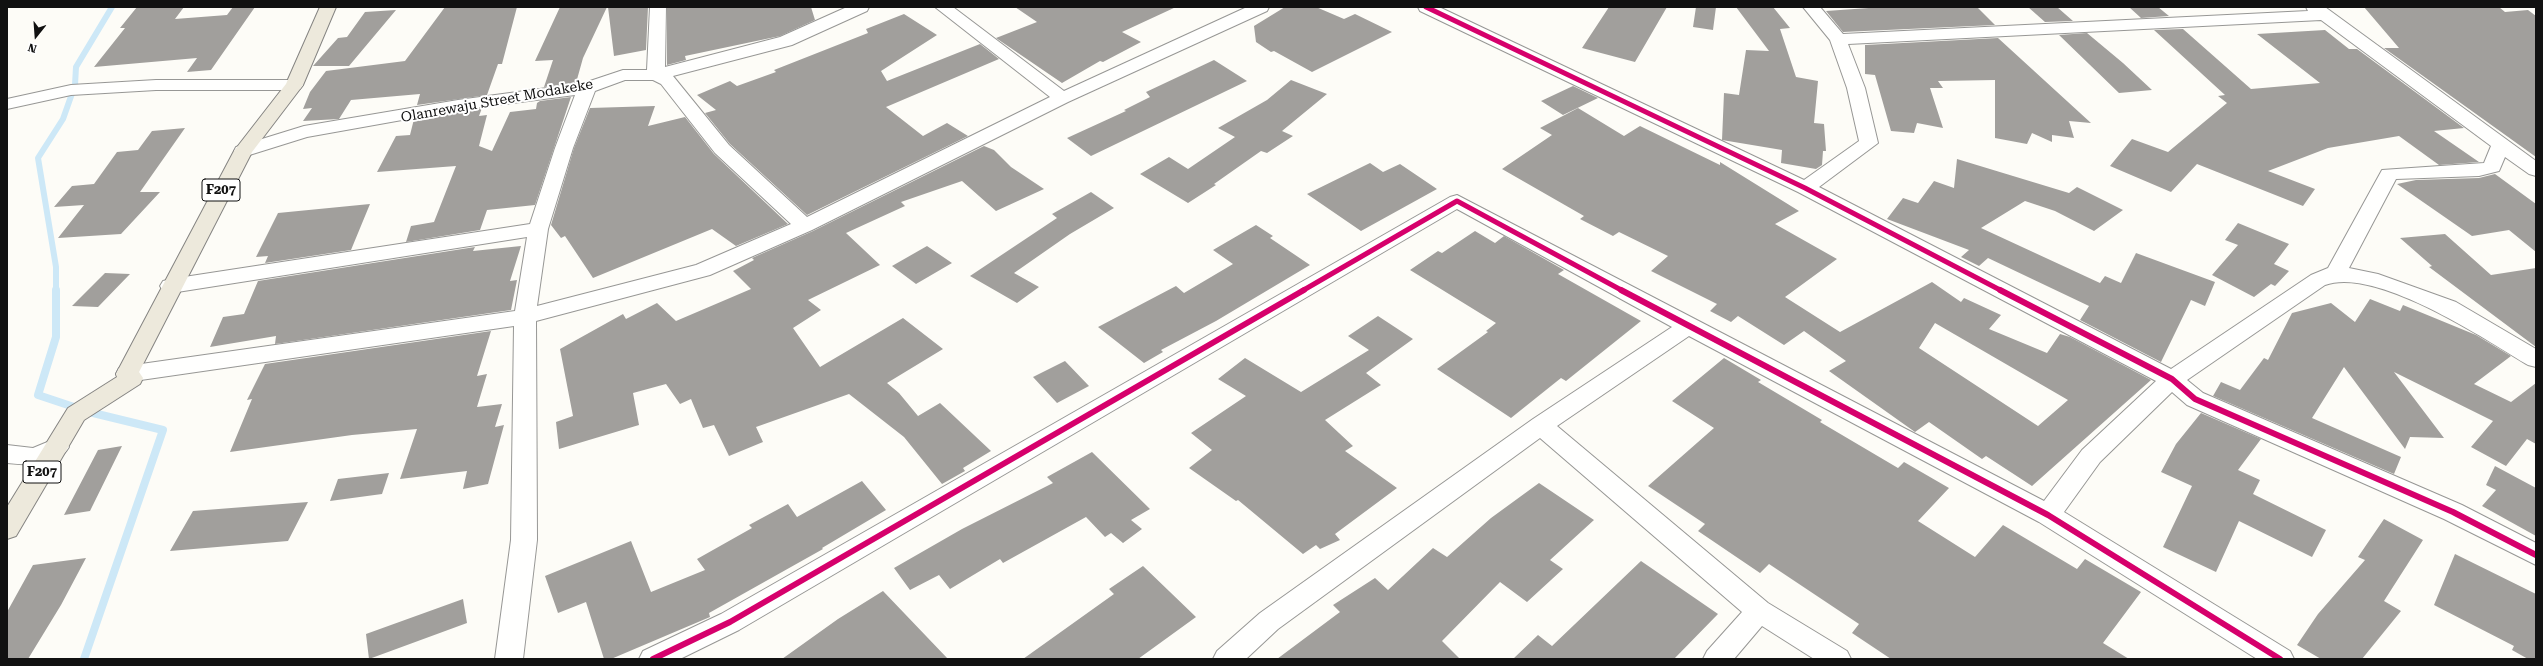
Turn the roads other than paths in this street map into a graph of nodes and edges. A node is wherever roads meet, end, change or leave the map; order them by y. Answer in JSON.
{"nodes":[{"id":1,"x":328,"y":7,"type":"edge"},
{"id":2,"x":658,"y":7,"type":"edge"},
{"id":3,"x":861,"y":7,"type":"edge"},
{"id":4,"x":943,"y":7,"type":"edge"},
{"id":5,"x":1261,"y":7,"type":"edge"},
{"id":6,"x":1426,"y":7,"type":"edge"},
{"id":7,"x":1811,"y":7,"type":"edge"},
{"id":8,"x":2318,"y":11,"type":"edge"},
{"id":9,"x":1838,"y":39,"type":"junction"},
{"id":10,"x":656,"y":75,"type":"junction"},
{"id":11,"x":294,"y":85,"type":"junction"},
{"id":12,"x":587,"y":88,"type":"junction"},
{"id":13,"x":1062,"y":98,"type":"junction"},
{"id":14,"x":7,"y":104,"type":"edge"},
{"id":15,"x":2501,"y":143,"type":"junction"},
{"id":16,"x":243,"y":151,"type":"junction"},
{"id":17,"x":2536,"y":170,"type":"edge"},
{"id":18,"x":1805,"y":188,"type":"junction"},
{"id":19,"x":805,"y":226,"type":"junction"},
{"id":20,"x":538,"y":229,"type":"junction"},
{"id":21,"x":2336,"y":273,"type":"junction"},
{"id":22,"x":171,"y":286,"type":"junction"},
{"id":23,"x":525,"y":317,"type":"junction"},
{"id":24,"x":1688,"y":326,"type":"junction"},
{"id":25,"x":2536,"y":359,"type":"edge"},
{"id":26,"x":129,"y":376,"type":"junction"},
{"id":27,"x":2172,"y":379,"type":"junction"},
{"id":28,"x":1541,"y":425,"type":"junction"},
{"id":29,"x":57,"y":447,"type":"junction"},
{"id":30,"x":7,"y":454,"type":"edge"},
{"id":31,"x":2048,"y":515,"type":"junction"},
{"id":32,"x":7,"y":529,"type":"edge"},
{"id":33,"x":2536,"y":555,"type":"edge"},
{"id":34,"x":1760,"y":611,"type":"junction"},
{"id":35,"x":509,"y":659,"type":"edge"},
{"id":36,"x":653,"y":659,"type":"edge"},
{"id":37,"x":1227,"y":659,"type":"edge"},
{"id":38,"x":1717,"y":659,"type":"edge"},
{"id":39,"x":1837,"y":659,"type":"edge"},
{"id":40,"x":2280,"y":659,"type":"edge"}],
"edges":[{"from":1,"to":11,"type":"main road","number":"F207"},
{"from":2,"to":10,"type":"street"},
{"from":3,"to":10,"type":"street","name":"Olanrewaju Street Modakeke"},
{"from":4,"to":13,"type":"street"},
{"from":5,"to":13,"type":"street"},
{"from":6,"to":18,"type":"street"},
{"from":7,"to":9,"type":"street"},
{"from":8,"to":9,"type":"street"},
{"from":8,"to":15,"type":"street"},
{"from":9,"to":18,"type":"street"},
{"from":10,"to":12,"type":"street","name":"Olanrewaju Street Modakeke"},
{"from":10,"to":19,"type":"street"},
{"from":11,"to":14,"type":"street"},
{"from":11,"to":16,"type":"main road","number":"F207"},
{"from":12,"to":16,"type":"street","name":"Olanrewaju Street Modakeke"},
{"from":12,"to":20,"type":"street"},
{"from":13,"to":19,"type":"street"},
{"from":15,"to":17,"type":"street"},
{"from":15,"to":21,"type":"street"},
{"from":16,"to":22,"type":"main road","number":"F207"},
{"from":18,"to":27,"type":"street"},
{"from":19,"to":23,"type":"street"},
{"from":20,"to":22,"type":"street"},
{"from":20,"to":23,"type":"street"},
{"from":21,"to":25,"type":"street"},
{"from":21,"to":27,"type":"street"},
{"from":22,"to":26,"type":"main road","number":"F207"},
{"from":23,"to":26,"type":"street"},
{"from":23,"to":35,"type":"street"},
{"from":24,"to":28,"type":"street"},
{"from":24,"to":31,"type":"street"},
{"from":24,"to":36,"type":"street"},
{"from":26,"to":29,"type":"main road","number":"F207"},
{"from":27,"to":31,"type":"street"},
{"from":27,"to":33,"type":"street"},
{"from":28,"to":34,"type":"street"},
{"from":28,"to":37,"type":"street"},
{"from":29,"to":30,"type":"street"},
{"from":29,"to":32,"type":"main road","number":"F207"},
{"from":31,"to":40,"type":"street"},
{"from":34,"to":38,"type":"street"},
{"from":34,"to":39,"type":"street"}]}
